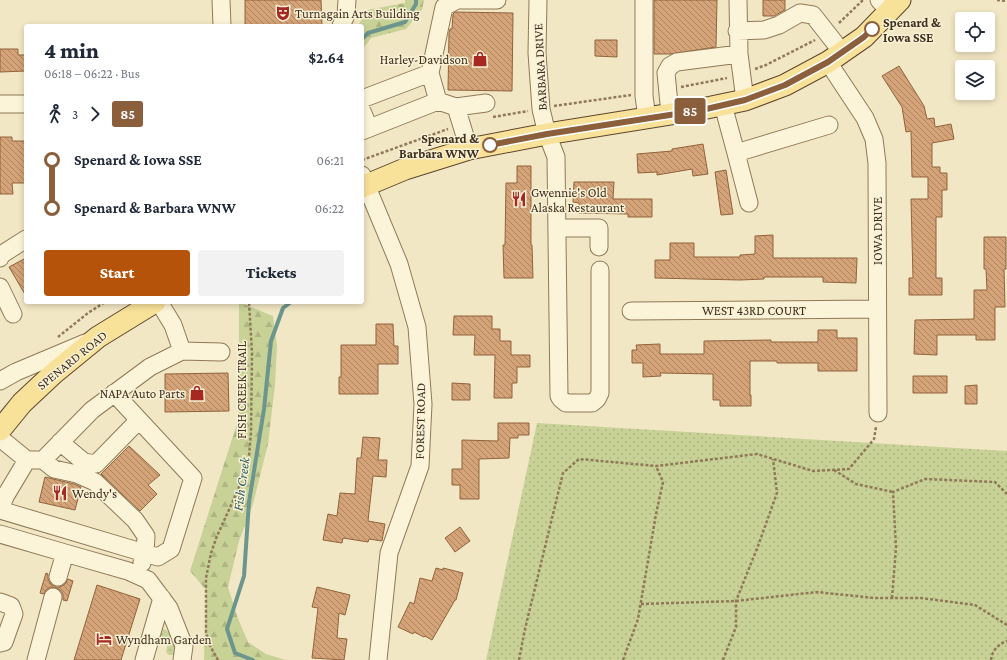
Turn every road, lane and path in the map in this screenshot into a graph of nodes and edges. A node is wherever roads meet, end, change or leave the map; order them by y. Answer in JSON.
{"nodes":[{"id":1,"x":222,"y":0,"type":"edge"},
{"id":2,"x":347,"y":0,"type":"edge"},
{"id":3,"x":457,"y":0,"type":"edge"},
{"id":4,"x":497,"y":0,"type":"edge"},
{"id":5,"x":538,"y":0,"type":"edge"},
{"id":6,"x":644,"y":0,"type":"edge"},
{"id":7,"x":738,"y":0,"type":"edge"},
{"id":8,"x":863,"y":0,"type":"edge"},
{"id":9,"x":997,"y":0,"type":"edge"},
{"id":10,"x":1007,"y":1,"type":"edge"},
{"id":11,"x":889,"y":4,"type":"edge"},
{"id":12,"x":800,"y":6,"type":"edge"},
{"id":13,"x":222,"y":24,"type":"edge"},
{"id":14,"x":342,"y":24,"type":"edge"},
{"id":15,"x":737,"y":30,"type":"junction"},
{"id":16,"x":826,"y":32,"type":"junction"},
{"id":17,"x":738,"y":54,"type":"junction"},
{"id":18,"x":835,"y":57,"type":"junction"},
{"id":19,"x":741,"y":72,"type":"junction"},
{"id":20,"x":430,"y":73,"type":"junction"},
{"id":21,"x":668,"y":90,"type":"junction"},
{"id":22,"x":644,"y":93,"type":"junction"},
{"id":23,"x":364,"y":98,"type":"edge"},
{"id":24,"x":745,"y":100,"type":"junction"},
{"id":25,"x":438,"y":101,"type":"junction"},
{"id":26,"x":0,"y":104,"type":"edge"},
{"id":27,"x":24,"y":104,"type":"edge"},
{"id":28,"x":723,"y":105,"type":"junction"},
{"id":29,"x":456,"y":107,"type":"junction"},
{"id":30,"x":541,"y":108,"type":"junction"},
{"id":31,"x":489,"y":110,"type":"joint"},
{"id":32,"x":670,"y":114,"type":"junction"},
{"id":33,"x":647,"y":118,"type":"junction"},
{"id":34,"x":461,"y":125,"type":"junction"},
{"id":35,"x":828,"y":125,"type":"dead end"},
{"id":36,"x":365,"y":130,"type":"edge"},
{"id":37,"x":547,"y":134,"type":"junction"},
{"id":38,"x":468,"y":149,"type":"junction"},
{"id":39,"x":736,"y":153,"type":"junction"},
{"id":40,"x":364,"y":159,"type":"edge"},
{"id":41,"x":364,"y":183,"type":"edge"},
{"id":42,"x":364,"y":185,"type":"edge"},
{"id":43,"x":749,"y":204,"type":"dead end"},
{"id":44,"x":557,"y":228,"type":"junction"},
{"id":45,"x":24,"y":240,"type":"edge"},
{"id":46,"x":599,"y":247,"type":"dead end"},
{"id":47,"x":0,"y":258,"type":"edge"},
{"id":48,"x":600,"y":270,"type":"dead end"},
{"id":49,"x":0,"y":287,"type":"edge"},
{"id":50,"x":152,"y":304,"type":"edge"},
{"id":51,"x":159,"y":304,"type":"edge"},
{"id":52,"x":249,"y":304,"type":"edge"},
{"id":53,"x":877,"y":309,"type":"junction"},
{"id":54,"x":631,"y":311,"type":"dead end"},
{"id":55,"x":13,"y":314,"type":"dead end"},
{"id":56,"x":98,"y":337,"type":"junction"},
{"id":57,"x":182,"y":351,"type":"junction"},
{"id":58,"x":221,"y":352,"type":"dead end"},
{"id":59,"x":16,"y":372,"type":"junction"},
{"id":60,"x":0,"y":381,"type":"edge"},
{"id":61,"x":34,"y":391,"type":"junction"},
{"id":62,"x":114,"y":393,"type":"junction"},
{"id":63,"x":878,"y":413,"type":"joint"},
{"id":64,"x":139,"y":420,"type":"junction"},
{"id":65,"x":0,"y":430,"type":"edge"},
{"id":66,"x":0,"y":438,"type":"edge"},
{"id":67,"x":60,"y":442,"type":"junction"},
{"id":68,"x":773,"y":459,"type":"junction"},
{"id":69,"x":35,"y":460,"type":"junction"},
{"id":70,"x":656,"y":466,"type":"junction"},
{"id":71,"x":834,"y":470,"type":"junction"},
{"id":72,"x":893,"y":492,"type":"junction"},
{"id":73,"x":1007,"y":494,"type":"edge"},
{"id":74,"x":0,"y":509,"type":"edge"},
{"id":75,"x":0,"y":534,"type":"edge"},
{"id":76,"x":145,"y":553,"type":"junction"},
{"id":77,"x":65,"y":554,"type":"junction"},
{"id":78,"x":58,"y":576,"type":"dead end"},
{"id":79,"x":139,"y":576,"type":"junction"},
{"id":80,"x":53,"y":597,"type":"dead end"},
{"id":81,"x":162,"y":598,"type":"junction"},
{"id":82,"x":892,"y":598,"type":"junction"},
{"id":83,"x":736,"y":601,"type":"junction"},
{"id":84,"x":0,"y":602,"type":"edge"},
{"id":85,"x":641,"y":604,"type":"junction"},
{"id":86,"x":1007,"y":625,"type":"edge"},
{"id":87,"x":1007,"y":641,"type":"edge"},
{"id":88,"x":0,"y":643,"type":"edge"},
{"id":89,"x":36,"y":660,"type":"edge"},
{"id":90,"x":144,"y":660,"type":"edge"},
{"id":91,"x":182,"y":660,"type":"edge"},
{"id":92,"x":218,"y":660,"type":"edge"},
{"id":93,"x":378,"y":660,"type":"edge"},
{"id":94,"x":519,"y":660,"type":"edge"},
{"id":95,"x":623,"y":660,"type":"edge"},
{"id":96,"x":723,"y":660,"type":"edge"},
{"id":97,"x":991,"y":660,"type":"edge"}],
"edges":[{"from":1,"to":13,"type":"street"},
{"from":2,"to":14,"type":"street"},
{"from":3,"to":4,"type":"street"},
{"from":3,"to":20,"type":"street"},
{"from":5,"to":30,"type":"street","name":"BARBARA DRIVE"},
{"from":6,"to":22,"type":"street"},
{"from":7,"to":15,"type":"street"},
{"from":8,"to":16,"type":"path"},
{"from":9,"to":10,"type":"path"},
{"from":11,"to":18,"type":"main road"},
{"from":12,"to":15,"type":"street"},
{"from":12,"to":16,"type":"street","name":"IOWA DRIVE"},
{"from":15,"to":17,"type":"street"},
{"from":16,"to":18,"type":"street","name":"IOWA DRIVE"},
{"from":16,"to":19,"type":"path"},
{"from":17,"to":19,"type":"street"},
{"from":17,"to":21,"type":"street"},
{"from":18,"to":24,"type":"main road"},
{"from":18,"to":53,"type":"street","name":"IOWA DRIVE"},
{"from":19,"to":21,"type":"path"},
{"from":19,"to":24,"type":"street"},
{"from":20,"to":23,"type":"street"},
{"from":20,"to":25,"type":"street"},
{"from":21,"to":32,"type":"street"},
{"from":22,"to":30,"type":"path"},
{"from":22,"to":33,"type":"street"},
{"from":24,"to":28,"type":"main road"},
{"from":25,"to":29,"type":"street"},
{"from":25,"to":36,"type":"street"},
{"from":26,"to":27,"type":"street"},
{"from":28,"to":32,"type":"main road"},
{"from":28,"to":39,"type":"street"},
{"from":29,"to":31,"type":"street"},
{"from":29,"to":34,"type":"street"},
{"from":30,"to":31,"type":"path"},
{"from":30,"to":37,"type":"street","name":"BARBARA DRIVE"},
{"from":32,"to":33,"type":"main road"},
{"from":33,"to":37,"type":"main road"},
{"from":34,"to":38,"type":"street"},
{"from":34,"to":40,"type":"path"},
{"from":35,"to":39,"type":"street"},
{"from":37,"to":38,"type":"main road"},
{"from":37,"to":44,"type":"street","name":"BARBARA DRIVE"},
{"from":38,"to":41,"type":"main road"},
{"from":39,"to":43,"type":"street"},
{"from":42,"to":93,"type":"street","name":"FOREST ROAD"},
{"from":44,"to":46,"type":"street"},
{"from":44,"to":48,"type":"street","name":"BARBARA DRIVE"},
{"from":45,"to":47,"type":"street"},
{"from":49,"to":55,"type":"street"},
{"from":50,"to":56,"type":"main road","name":"SPENARD ROAD"},
{"from":51,"to":57,"type":"street"},
{"from":52,"to":92,"type":"path","name":"FISH CREEK TRAIL"},
{"from":53,"to":54,"type":"street","name":"WEST 43RD COURT"},
{"from":53,"to":63,"type":"street","name":"IOWA DRIVE"},
{"from":56,"to":59,"type":"street"},
{"from":56,"to":61,"type":"main road","name":"SPENARD ROAD"},
{"from":57,"to":58,"type":"street"},
{"from":57,"to":62,"type":"street"},
{"from":59,"to":60,"type":"street"},
{"from":59,"to":61,"type":"street"},
{"from":61,"to":65,"type":"main road","name":"SPENARD ROAD"},
{"from":62,"to":64,"type":"street"},
{"from":62,"to":67,"type":"street"},
{"from":63,"to":71,"type":"path"},
{"from":64,"to":67,"type":"street"},
{"from":64,"to":76,"type":"street"},
{"from":66,"to":69,"type":"street"},
{"from":67,"to":69,"type":"street"},
{"from":68,"to":70,"type":"path"},
{"from":68,"to":71,"type":"path"},
{"from":68,"to":83,"type":"path"},
{"from":69,"to":74,"type":"street"},
{"from":69,"to":76,"type":"street"},
{"from":70,"to":85,"type":"path"},
{"from":70,"to":94,"type":"path"},
{"from":71,"to":72,"type":"path"},
{"from":72,"to":73,"type":"path"},
{"from":72,"to":82,"type":"path"},
{"from":74,"to":76,"type":"street"},
{"from":75,"to":77,"type":"street"},
{"from":76,"to":79,"type":"street"},
{"from":77,"to":78,"type":"street"},
{"from":77,"to":79,"type":"street"},
{"from":79,"to":81,"type":"street"},
{"from":80,"to":89,"type":"street"},
{"from":81,"to":90,"type":"street"},
{"from":81,"to":91,"type":"street"},
{"from":82,"to":83,"type":"path"},
{"from":82,"to":86,"type":"path"},
{"from":83,"to":85,"type":"path"},
{"from":83,"to":96,"type":"path"},
{"from":84,"to":88,"type":"street"},
{"from":85,"to":95,"type":"path"},
{"from":87,"to":97,"type":"path"}]}
